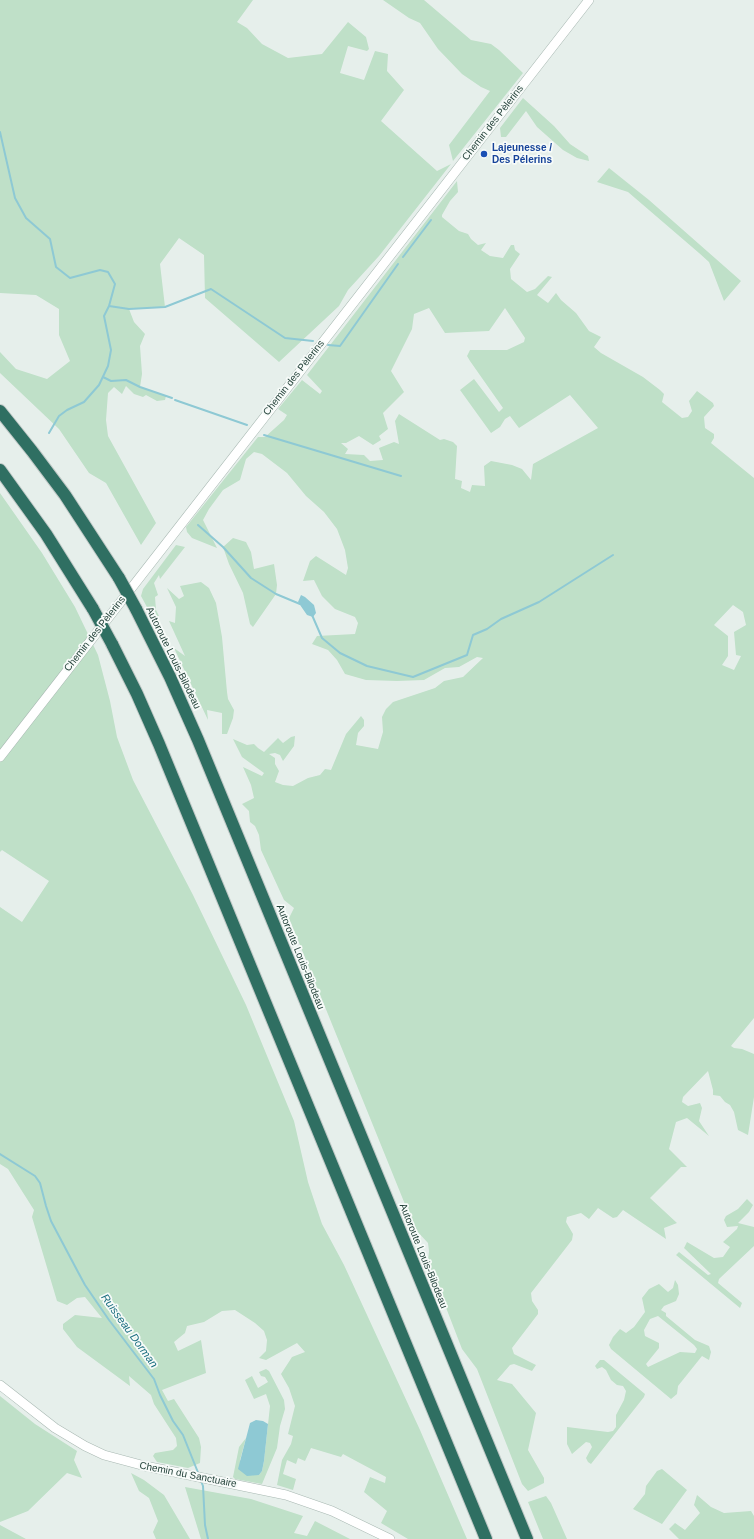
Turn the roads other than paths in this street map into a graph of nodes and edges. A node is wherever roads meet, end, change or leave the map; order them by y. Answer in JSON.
{"nodes":[{"id":1,"x":589,"y":0,"type":"edge"},
{"id":2,"x":0,"y":411,"type":"edge"},
{"id":3,"x":0,"y":470,"type":"edge"},
{"id":4,"x":0,"y":757,"type":"edge"},
{"id":5,"x":0,"y":1384,"type":"edge"},
{"id":6,"x":390,"y":1539,"type":"edge"},
{"id":7,"x":486,"y":1539,"type":"edge"},
{"id":8,"x":527,"y":1539,"type":"edge"}],
"edges":[{"from":1,"to":4,"type":"street","name":"Chemin des Pèlerins"},
{"from":2,"to":8,"type":"highway","name":"Autoroute Louis-Bilodeau","bridge":true},
{"from":3,"to":7,"type":"highway","bridge":true},
{"from":5,"to":6,"type":"street","name":"Chemin du Sanctuaire"}]}
